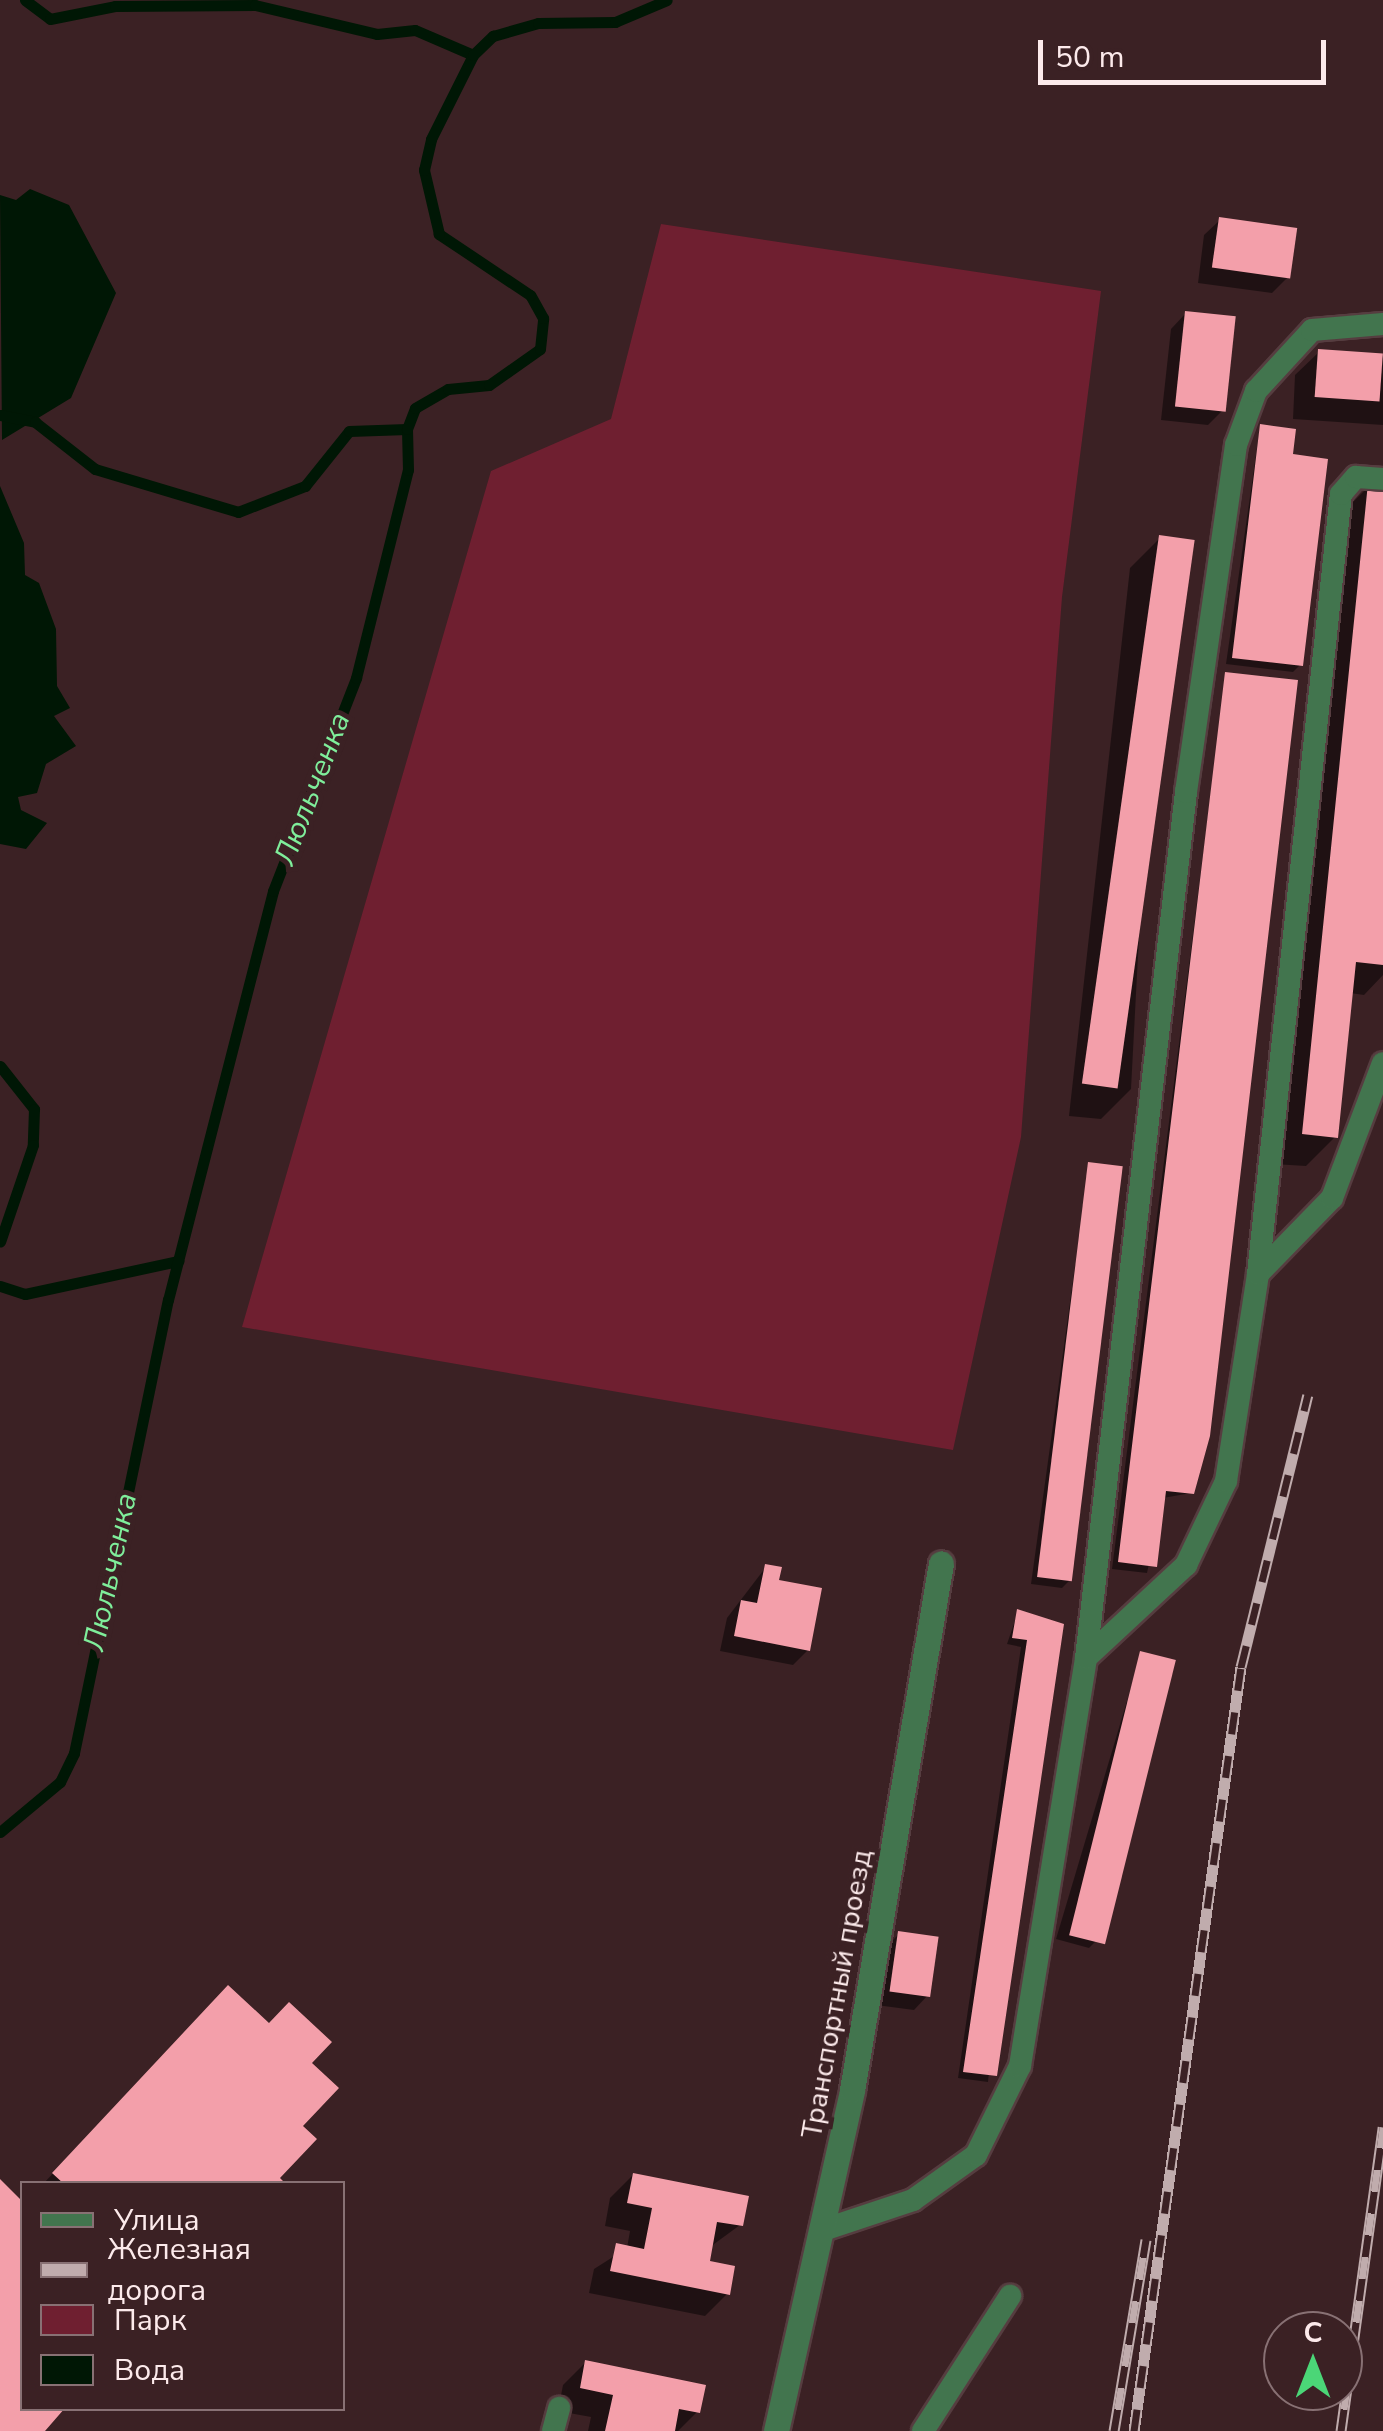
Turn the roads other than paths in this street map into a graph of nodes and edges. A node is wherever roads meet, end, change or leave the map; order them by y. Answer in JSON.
{"nodes":[{"id":1,"x":1383,"y":324,"type":"edge"},
{"id":2,"x":1383,"y":479,"type":"edge"},
{"id":3,"x":1383,"y":1063,"type":"edge"},
{"id":4,"x":1258,"y":1274,"type":"junction"},
{"id":5,"x":941,"y":1564,"type":"dead end"},
{"id":6,"x":1086,"y":1658,"type":"junction"},
{"id":7,"x":823,"y":2230,"type":"junction"},
{"id":8,"x":1010,"y":2296,"type":"dead end"},
{"id":9,"x":776,"y":2431,"type":"edge"},
{"id":10,"x":923,"y":2431,"type":"edge"}],
"edges":[{"from":1,"to":6,"type":"lane"},
{"from":2,"to":4,"type":"lane"},
{"from":3,"to":4,"type":"lane"},
{"from":4,"to":6,"type":"lane"},
{"from":5,"to":7,"type":"street","name":"Транспортный проезд"},
{"from":6,"to":7,"type":"lane"},
{"from":7,"to":9,"type":"street","name":"Транспортный проезд"},
{"from":8,"to":10,"type":"lane"}]}
